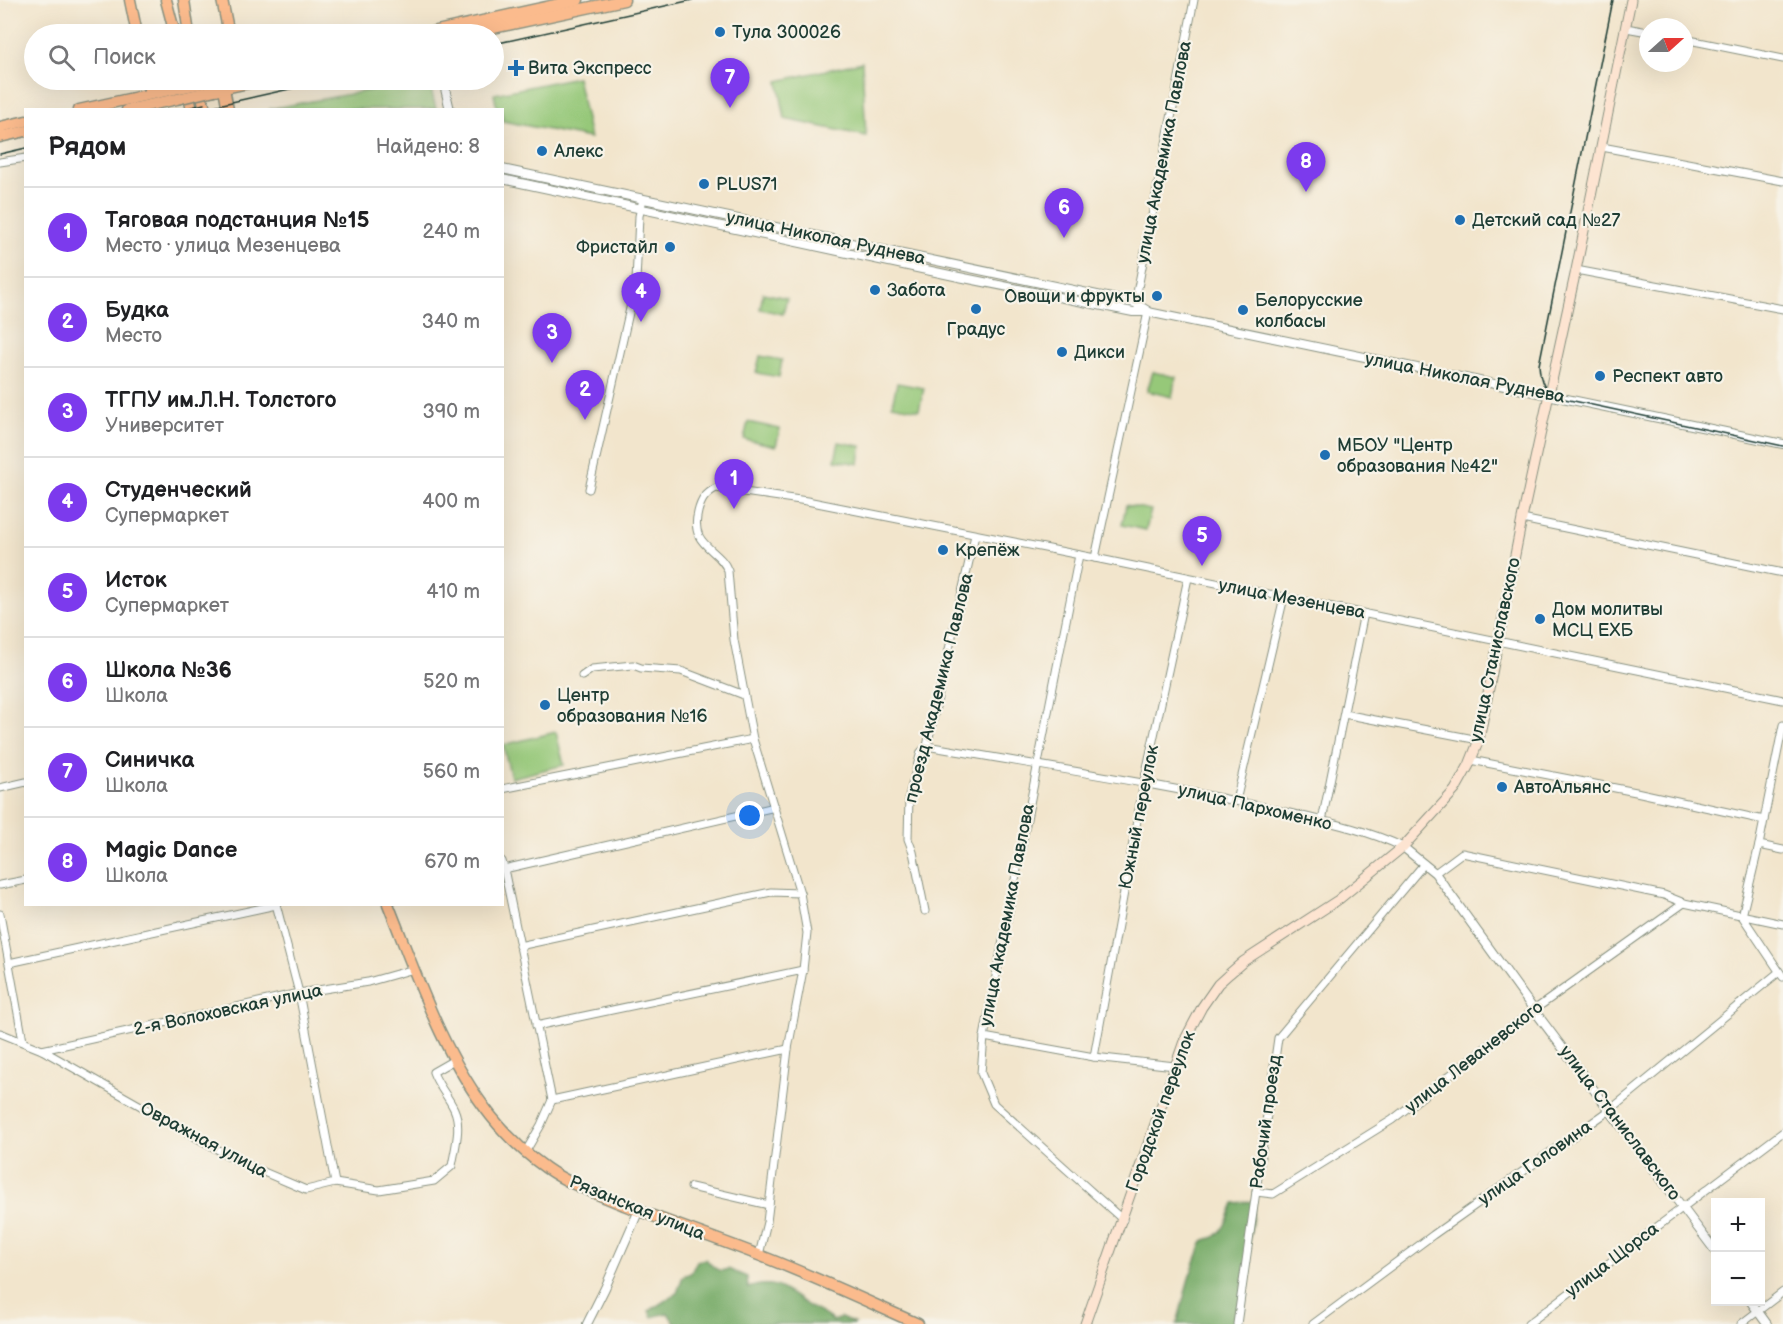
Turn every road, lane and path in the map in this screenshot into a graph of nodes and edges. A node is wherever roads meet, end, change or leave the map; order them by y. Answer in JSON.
{"nodes":[{"id":1,"x":130,"y":0,"type":"edge"},
{"id":2,"x":165,"y":0,"type":"edge"},
{"id":3,"x":222,"y":0,"type":"edge"},
{"id":4,"x":578,"y":0,"type":"edge"},
{"id":5,"x":624,"y":0,"type":"edge"},
{"id":6,"x":1194,"y":0,"type":"edge"},
{"id":7,"x":1632,"y":0,"type":"edge"},
{"id":8,"x":184,"y":3,"type":"edge"},
{"id":9,"x":135,"y":24,"type":"edge"},
{"id":10,"x":172,"y":24,"type":"edge"},
{"id":11,"x":187,"y":24,"type":"edge"},
{"id":12,"x":226,"y":24,"type":"edge"},
{"id":13,"x":473,"y":24,"type":"edge"},
{"id":14,"x":504,"y":26,"type":"edge"},
{"id":15,"x":1626,"y":27,"type":"junction"},
{"id":16,"x":1639,"y":30,"type":"edge"},
{"id":17,"x":1693,"y":41,"type":"edge"},
{"id":18,"x":1783,"y":59,"type":"edge"},
{"id":19,"x":149,"y":90,"type":"edge"},
{"id":20,"x":187,"y":90,"type":"edge"},
{"id":21,"x":201,"y":90,"type":"edge"},
{"id":22,"x":201,"y":90,"type":"edge"},
{"id":23,"x":219,"y":90,"type":"edge"},
{"id":24,"x":445,"y":90,"type":"edge"},
{"id":25,"x":150,"y":94,"type":"junction"},
{"id":26,"x":173,"y":99,"type":"edge"},
{"id":27,"x":88,"y":108,"type":"edge"},
{"id":28,"x":135,"y":108,"type":"edge"},
{"id":29,"x":192,"y":108,"type":"edge"},
{"id":30,"x":205,"y":108,"type":"edge"},
{"id":31,"x":227,"y":108,"type":"edge"},
{"id":32,"x":450,"y":108,"type":"edge"},
{"id":33,"x":24,"y":121,"type":"edge"},
{"id":34,"x":0,"y":127,"type":"edge"},
{"id":35,"x":24,"y":131,"type":"edge"},
{"id":36,"x":0,"y":137,"type":"edge"},
{"id":37,"x":1602,"y":147,"type":"junction"},
{"id":38,"x":24,"y":158,"type":"edge"},
{"id":39,"x":0,"y":162,"type":"edge"},
{"id":40,"x":504,"y":169,"type":"edge"},
{"id":41,"x":504,"y":179,"type":"edge"},
{"id":42,"x":1783,"y":180,"type":"edge"},
{"id":43,"x":643,"y":199,"type":"junction"},
{"id":44,"x":641,"y":209,"type":"junction"},
{"id":45,"x":1576,"y":270,"type":"junction"},
{"id":46,"x":1135,"y":303,"type":"junction"},
{"id":47,"x":1783,"y":309,"type":"edge"},
{"id":48,"x":1148,"y":312,"type":"junction"},
{"id":49,"x":1549,"y":394,"type":"junction"},
{"id":50,"x":1783,"y":444,"type":"edge"},
{"id":51,"x":589,"y":489,"type":"dead end"},
{"id":52,"x":1522,"y":519,"type":"junction"},
{"id":53,"x":975,"y":535,"type":"junction"},
{"id":54,"x":1079,"y":555,"type":"junction"},
{"id":55,"x":1095,"y":558,"type":"junction"},
{"id":56,"x":1783,"y":573,"type":"edge"},
{"id":57,"x":1188,"y":578,"type":"junction"},
{"id":58,"x":1284,"y":597,"type":"junction"},
{"id":59,"x":1364,"y":613,"type":"junction"},
{"id":60,"x":1498,"y":641,"type":"junction"},
{"id":61,"x":582,"y":676,"type":"dead end"},
{"id":62,"x":744,"y":695,"type":"junction"},
{"id":63,"x":1783,"y":700,"type":"edge"},
{"id":64,"x":1344,"y":714,"type":"junction"},
{"id":65,"x":1783,"y":724,"type":"edge"},
{"id":66,"x":753,"y":739,"type":"junction"},
{"id":67,"x":1479,"y":740,"type":"junction"},
{"id":68,"x":927,"y":746,"type":"junction"},
{"id":69,"x":1471,"y":760,"type":"junction"},
{"id":70,"x":1036,"y":765,"type":"junction"},
{"id":71,"x":24,"y":782,"type":"edge"},
{"id":72,"x":1144,"y":782,"type":"junction"},
{"id":73,"x":0,"y":788,"type":"edge"},
{"id":74,"x":504,"y":789,"type":"edge"},
{"id":75,"x":1236,"y":801,"type":"junction"},
{"id":76,"x":775,"y":807,"type":"junction"},
{"id":77,"x":1764,"y":820,"type":"junction"},
{"id":78,"x":1322,"y":821,"type":"junction"},
{"id":79,"x":1759,"y":845,"type":"junction"},
{"id":80,"x":1403,"y":847,"type":"junction"},
{"id":81,"x":1783,"y":850,"type":"edge"},
{"id":82,"x":1424,"y":864,"type":"junction"},
{"id":83,"x":504,"y":869,"type":"edge"},
{"id":84,"x":1435,"y":873,"type":"junction"},
{"id":85,"x":504,"y":874,"type":"edge"},
{"id":86,"x":24,"y":880,"type":"edge"},
{"id":87,"x":0,"y":885,"type":"edge"},
{"id":88,"x":800,"y":892,"type":"junction"},
{"id":89,"x":1684,"y":903,"type":"junction"},
{"id":90,"x":271,"y":906,"type":"edge"},
{"id":91,"x":276,"y":906,"type":"edge"},
{"id":92,"x":389,"y":906,"type":"edge"},
{"id":93,"x":925,"y":911,"type":"dead end"},
{"id":94,"x":0,"y":914,"type":"edge"},
{"id":95,"x":1742,"y":916,"type":"junction"},
{"id":96,"x":1783,"y":924,"type":"edge"},
{"id":97,"x":519,"y":946,"type":"junction"},
{"id":98,"x":9,"y":963,"type":"junction"},
{"id":99,"x":414,"y":969,"type":"junction"},
{"id":100,"x":803,"y":970,"type":"junction"},
{"id":101,"x":1781,"y":974,"type":"edge"},
{"id":102,"x":299,"y":993,"type":"junction"},
{"id":103,"x":1534,"y":1010,"type":"junction"},
{"id":104,"x":536,"y":1026,"type":"junction"},
{"id":105,"x":0,"y":1033,"type":"edge"},
{"id":106,"x":984,"y":1037,"type":"junction"},
{"id":107,"x":23,"y":1041,"type":"junction"},
{"id":108,"x":788,"y":1049,"type":"junction"},
{"id":109,"x":42,"y":1050,"type":"junction"},
{"id":110,"x":1094,"y":1057,"type":"junction"},
{"id":111,"x":454,"y":1060,"type":"junction"},
{"id":112,"x":1175,"y":1066,"type":"junction"},
{"id":113,"x":552,"y":1100,"type":"junction"},
{"id":114,"x":1610,"y":1110,"type":"junction"},
{"id":115,"x":1783,"y":1132,"type":"edge"},
{"id":116,"x":526,"y":1151,"type":"junction"},
{"id":117,"x":335,"y":1183,"type":"junction"},
{"id":118,"x":691,"y":1187,"type":"dead end"},
{"id":119,"x":1257,"y":1192,"type":"junction"},
{"id":120,"x":769,"y":1205,"type":"junction"},
{"id":121,"x":1683,"y":1207,"type":"junction"},
{"id":122,"x":639,"y":1210,"type":"junction"},
{"id":123,"x":1123,"y":1220,"type":"junction"},
{"id":124,"x":1711,"y":1245,"type":"edge"},
{"id":125,"x":759,"y":1255,"type":"junction"},
{"id":126,"x":1783,"y":1292,"type":"edge"},
{"id":127,"x":1754,"y":1306,"type":"edge"},
{"id":128,"x":1758,"y":1311,"type":"junction"},
{"id":129,"x":587,"y":1324,"type":"edge"},
{"id":130,"x":918,"y":1324,"type":"edge"},
{"id":131,"x":1085,"y":1324,"type":"edge"},
{"id":132,"x":1237,"y":1324,"type":"edge"},
{"id":133,"x":1313,"y":1324,"type":"edge"},
{"id":134,"x":1528,"y":1324,"type":"edge"},
{"id":135,"x":1741,"y":1324,"type":"edge"},
{"id":136,"x":1767,"y":1324,"type":"edge"}],
"edges":[{"from":1,"to":9,"type":"main road"},
{"from":2,"to":10,"type":"main road"},
{"from":3,"to":12,"type":"main road"},
{"from":4,"to":13,"type":"main road"},
{"from":5,"to":14,"type":"main road"},
{"from":6,"to":46,"type":"street","name":"улица Академика Павлова"},
{"from":7,"to":15,"type":"main road","name":"улица Станиславского"},
{"from":8,"to":11,"type":"main road"},
{"from":15,"to":16,"type":"street"},
{"from":15,"to":37,"type":"main road","name":"улица Станиславского"},
{"from":17,"to":18,"type":"street"},
{"from":19,"to":25,"type":"main road"},
{"from":20,"to":29,"type":"main road"},
{"from":21,"to":30,"type":"main road"},
{"from":22,"to":26,"type":"main road","bridge":true},
{"from":23,"to":31,"type":"main road"},
{"from":24,"to":32,"type":"street"},
{"from":25,"to":26,"type":"main road"},
{"from":25,"to":27,"type":"main road"},
{"from":26,"to":28,"type":"main road"},
{"from":33,"to":34,"type":"main road"},
{"from":35,"to":36,"type":"main road"},
{"from":37,"to":42,"type":"street"},
{"from":37,"to":45,"type":"main road","name":"улица Станиславского"},
{"from":38,"to":39,"type":"street"},
{"from":40,"to":43,"type":"street","name":"улица Николая Руднева"},
{"from":41,"to":44,"type":"street","name":"улица Николая Руднева"},
{"from":43,"to":44,"type":"street"},
{"from":43,"to":46,"type":"street","name":"улица Николая Руднева"},
{"from":44,"to":48,"type":"street","name":"улица Николая Руднева"},
{"from":44,"to":51,"type":"street"},
{"from":45,"to":47,"type":"street"},
{"from":45,"to":49,"type":"main road","name":"улица Станиславского"},
{"from":46,"to":48,"type":"street","name":"улица Николая Руднева"},
{"from":48,"to":49,"type":"street","name":"улица Николая Руднева"},
{"from":48,"to":55,"type":"street"},
{"from":49,"to":50,"type":"street","name":"улица Николая Руднева"},
{"from":49,"to":52,"type":"main road","name":"улица Станиславского"},
{"from":52,"to":56,"type":"street"},
{"from":52,"to":60,"type":"main road","name":"улица Станиславского"},
{"from":53,"to":54,"type":"street","name":"улица Мезенцева"},
{"from":53,"to":62,"type":"street","name":"улица Мезенцева"},
{"from":53,"to":68,"type":"street","name":"проезд Академика Павлова"},
{"from":54,"to":55,"type":"street","name":"улица Мезенцева"},
{"from":54,"to":70,"type":"street","name":"улица Академика Павлова"},
{"from":55,"to":57,"type":"street","name":"улица Мезенцева"},
{"from":57,"to":58,"type":"street","name":"улица Мезенцева"},
{"from":57,"to":72,"type":"street","name":"Южный переулок"},
{"from":58,"to":59,"type":"street","name":"улица Мезенцева"},
{"from":58,"to":75,"type":"street"},
{"from":59,"to":60,"type":"street","name":"улица Мезенцева"},
{"from":59,"to":64,"type":"street"},
{"from":60,"to":63,"type":"street","name":"улица Мезенцева"},
{"from":60,"to":67,"type":"main road","name":"улица Станиславского"},
{"from":61,"to":62,"type":"street"},
{"from":62,"to":66,"type":"street"},
{"from":64,"to":67,"type":"street"},
{"from":64,"to":78,"type":"street"},
{"from":65,"to":77,"type":"street"},
{"from":66,"to":74,"type":"street"},
{"from":66,"to":76,"type":"street"},
{"from":67,"to":69,"type":"main road","name":"улица Станиславского"},
{"from":68,"to":70,"type":"street","name":"улица Пархоменко"},
{"from":68,"to":93,"type":"street","name":"проезд Академика Павлова"},
{"from":69,"to":77,"type":"street"},
{"from":69,"to":80,"type":"main road","name":"улица Станиславского"},
{"from":70,"to":72,"type":"street","name":"улица Пархоменко"},
{"from":70,"to":106,"type":"street","name":"улица Академика Павлова"},
{"from":71,"to":73,"type":"street"},
{"from":72,"to":75,"type":"street","name":"улица Пархоменко"},
{"from":72,"to":110,"type":"street","name":"Южный переулок"},
{"from":75,"to":78,"type":"street","name":"улица Пархоменко"},
{"from":76,"to":83,"type":"street"},
{"from":76,"to":88,"type":"street"},
{"from":77,"to":79,"type":"street"},
{"from":78,"to":80,"type":"street","name":"улица Пархоменко"},
{"from":79,"to":81,"type":"street"},
{"from":79,"to":95,"type":"street"},
{"from":80,"to":82,"type":"street","name":"улица Станиславского"},
{"from":80,"to":112,"type":"main road","name":"Городской переулок"},
{"from":82,"to":84,"type":"street","name":"улица Станиславского"},
{"from":82,"to":119,"type":"street","name":"Рабочий проезд"},
{"from":84,"to":89,"type":"street"},
{"from":84,"to":103,"type":"street","name":"улица Станиславского"},
{"from":85,"to":97,"type":"street"},
{"from":86,"to":87,"type":"street"},
{"from":88,"to":97,"type":"street"},
{"from":88,"to":100,"type":"street"},
{"from":89,"to":95,"type":"street"},
{"from":89,"to":103,"type":"street","name":"улица Леваневского"},
{"from":90,"to":98,"type":"street"},
{"from":91,"to":102,"type":"street"},
{"from":92,"to":99,"type":"main road","name":"Рязанская улица"},
{"from":94,"to":98,"type":"street"},
{"from":95,"to":96,"type":"street"},
{"from":95,"to":101,"type":"street"},
{"from":97,"to":104,"type":"street"},
{"from":98,"to":107,"type":"street"},
{"from":99,"to":102,"type":"street","name":"2-я Волоховская улица"},
{"from":99,"to":111,"type":"main road","name":"Рязанская улица"},
{"from":100,"to":104,"type":"street"},
{"from":100,"to":108,"type":"street"},
{"from":101,"to":114,"type":"street","name":"улица Головина"},
{"from":102,"to":109,"type":"street","name":"2-я Волоховская улица"},
{"from":102,"to":117,"type":"street"},
{"from":103,"to":114,"type":"street","name":"улица Станиславского"},
{"from":103,"to":119,"type":"street","name":"улица Леваневского"},
{"from":104,"to":113,"type":"street"},
{"from":105,"to":107,"type":"street","name":"Овражная улица"},
{"from":106,"to":110,"type":"street"},
{"from":106,"to":123,"type":"street","name":"улица Академика Павлова"},
{"from":107,"to":109,"type":"street","name":"Овражная улица"},
{"from":108,"to":113,"type":"street"},
{"from":108,"to":120,"type":"street"},
{"from":109,"to":117,"type":"street","name":"Овражная улица"},
{"from":110,"to":112,"type":"street"},
{"from":111,"to":116,"type":"main road","name":"Рязанская улица"},
{"from":111,"to":117,"type":"street","name":"Овражная улица"},
{"from":112,"to":123,"type":"main road","name":"Городской переулок"},
{"from":113,"to":116,"type":"street"},
{"from":114,"to":121,"type":"street","name":"улица Станиславского"},
{"from":114,"to":133,"type":"street","name":"улица Головина"},
{"from":115,"to":121,"type":"street","name":"улица Щорса"},
{"from":116,"to":122,"type":"main road","name":"Рязанская улица"},
{"from":118,"to":120,"type":"street"},
{"from":119,"to":132,"type":"street","name":"Рабочий проезд"},
{"from":120,"to":125,"type":"street"},
{"from":121,"to":124,"type":"street","name":"улица Станиславского"},
{"from":121,"to":134,"type":"street","name":"улица Щорса"},
{"from":122,"to":125,"type":"main road","name":"Рязанская улица"},
{"from":122,"to":129,"type":"street"},
{"from":123,"to":131,"type":"main road","name":"Городской переулок"},
{"from":125,"to":130,"type":"main road","name":"Рязанская улица"},
{"from":126,"to":128,"type":"street"},
{"from":127,"to":128,"type":"street"},
{"from":128,"to":135,"type":"street"},
{"from":128,"to":136,"type":"street"}]}
